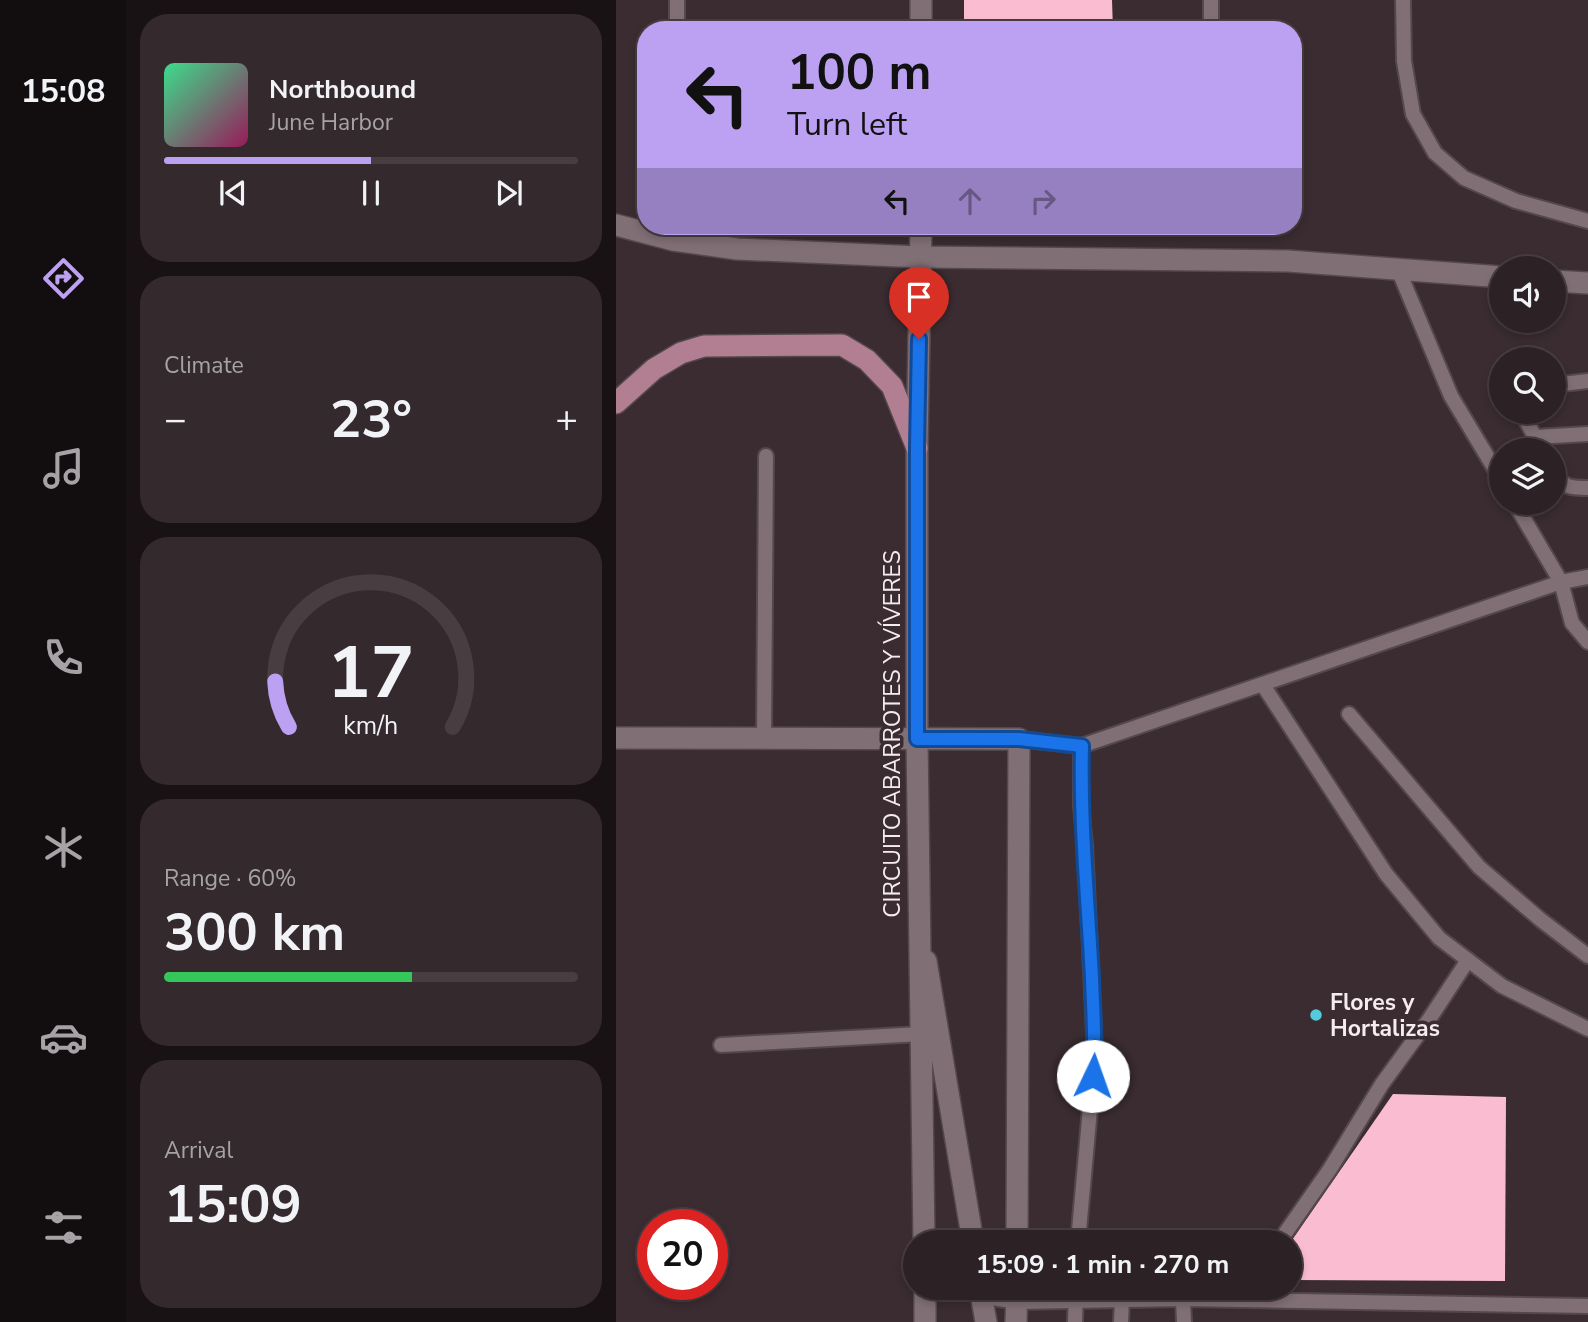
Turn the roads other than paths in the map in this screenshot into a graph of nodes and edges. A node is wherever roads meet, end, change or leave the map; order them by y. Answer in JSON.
{"nodes":[{"id":1,"x":677,"y":0,"type":"edge"},
{"id":2,"x":921,"y":0,"type":"edge"},
{"id":3,"x":1211,"y":0,"type":"edge"},
{"id":4,"x":1403,"y":0,"type":"edge"},
{"id":5,"x":677,"y":21,"type":"edge"},
{"id":6,"x":921,"y":21,"type":"edge"},
{"id":7,"x":1211,"y":21,"type":"edge"},
{"id":8,"x":1588,"y":221,"type":"edge"},
{"id":9,"x":616,"y":225,"type":"edge"},
{"id":10,"x":637,"y":231,"type":"edge"},
{"id":11,"x":654,"y":235,"type":"edge"},
{"id":12,"x":921,"y":235,"type":"edge"},
{"id":13,"x":921,"y":257,"type":"junction"},
{"id":14,"x":1398,"y":268,"type":"junction"},
{"id":15,"x":1489,"y":275,"type":"edge"},
{"id":16,"x":1566,"y":282,"type":"edge"},
{"id":17,"x":1588,"y":283,"type":"edge"},
{"id":18,"x":1588,"y":381,"type":"edge"},
{"id":19,"x":1566,"y":384,"type":"edge"},
{"id":20,"x":616,"y":403,"type":"edge"},
{"id":21,"x":1588,"y":434,"type":"edge"},
{"id":22,"x":1566,"y":438,"type":"edge"},
{"id":23,"x":917,"y":448,"type":"junction"},
{"id":24,"x":766,"y":456,"type":"dead end"},
{"id":25,"x":1489,"y":459,"type":"edge"},
{"id":26,"x":1566,"y":487,"type":"edge"},
{"id":27,"x":1588,"y":488,"type":"edge"},
{"id":28,"x":1522,"y":515,"type":"edge"},
{"id":29,"x":1588,"y":577,"type":"edge"},
{"id":30,"x":1561,"y":582,"type":"junction"},
{"id":31,"x":1588,"y":642,"type":"edge"},
{"id":32,"x":1263,"y":685,"type":"junction"},
{"id":33,"x":1349,"y":714,"type":"dead end"},
{"id":34,"x":616,"y":738,"type":"edge"},
{"id":35,"x":764,"y":738,"type":"junction"},
{"id":36,"x":917,"y":739,"type":"junction"},
{"id":37,"x":1019,"y":739,"type":"junction"},
{"id":38,"x":1082,"y":746,"type":"junction"},
{"id":39,"x":920,"y":924,"type":"junction"},
{"id":40,"x":1588,"y":956,"type":"edge"},
{"id":41,"x":1468,"y":960,"type":"junction"},
{"id":42,"x":1588,"y":1029,"type":"edge"},
{"id":43,"x":921,"y":1034,"type":"junction"},
{"id":44,"x":721,"y":1045,"type":"dead end"},
{"id":45,"x":924,"y":1230,"type":"edge"},
{"id":46,"x":971,"y":1230,"type":"edge"},
{"id":47,"x":1017,"y":1230,"type":"edge"},
{"id":48,"x":1079,"y":1230,"type":"edge"},
{"id":49,"x":1287,"y":1230,"type":"edge"},
{"id":50,"x":1302,"y":1296,"type":"edge"},
{"id":51,"x":925,"y":1300,"type":"edge"},
{"id":52,"x":982,"y":1300,"type":"edge"},
{"id":53,"x":1043,"y":1300,"type":"edge"},
{"id":54,"x":1076,"y":1300,"type":"edge"},
{"id":55,"x":1122,"y":1300,"type":"edge"},
{"id":56,"x":1183,"y":1300,"type":"edge"},
{"id":57,"x":1017,"y":1304,"type":"edge"},
{"id":58,"x":1548,"y":1306,"type":"junction"},
{"id":59,"x":1588,"y":1306,"type":"edge"},
{"id":60,"x":925,"y":1322,"type":"edge"},
{"id":61,"x":986,"y":1322,"type":"edge"},
{"id":62,"x":1075,"y":1322,"type":"edge"},
{"id":63,"x":1121,"y":1322,"type":"edge"},
{"id":64,"x":1184,"y":1322,"type":"edge"},
{"id":65,"x":1548,"y":1322,"type":"edge"}],
"edges":[{"from":1,"to":5,"type":"lane"},
{"from":2,"to":6,"type":"street"},
{"from":3,"to":7,"type":"lane"},
{"from":4,"to":8,"type":"lane"},
{"from":9,"to":10,"type":"street"},
{"from":11,"to":13,"type":"street"},
{"from":12,"to":13,"type":"street","name":"CIRCUITO ABARROTES Y VÍVERES"},
{"from":13,"to":14,"type":"street"},
{"from":13,"to":23,"type":"street","name":"CIRCUITO ABARROTES Y VÍVERES"},
{"from":14,"to":15,"type":"street"},
{"from":14,"to":25,"type":"lane"},
{"from":16,"to":17,"type":"street"},
{"from":18,"to":19,"type":"lane"},
{"from":20,"to":23,"type":"main road"},
{"from":21,"to":22,"type":"lane"},
{"from":23,"to":36,"type":"street","name":"CIRCUITO ABARROTES Y VÍVERES"},
{"from":24,"to":35,"type":"lane"},
{"from":26,"to":27,"type":"lane"},
{"from":28,"to":30,"type":"lane"},
{"from":29,"to":30,"type":"lane"},
{"from":30,"to":31,"type":"lane"},
{"from":30,"to":32,"type":"lane"},
{"from":32,"to":38,"type":"lane"},
{"from":32,"to":41,"type":"lane"},
{"from":33,"to":40,"type":"lane"},
{"from":34,"to":35,"type":"street"},
{"from":35,"to":36,"type":"street"},
{"from":36,"to":37,"type":"street"},
{"from":36,"to":39,"type":"street","name":"CIRCUITO ABARROTES Y VÍVERES"},
{"from":37,"to":38,"type":"lane"},
{"from":37,"to":47,"type":"street"},
{"from":38,"to":48,"type":"lane"},
{"from":39,"to":43,"type":"street","name":"CIRCUITO ABARROTES Y VÍVERES"},
{"from":39,"to":46,"type":"street"},
{"from":41,"to":42,"type":"lane"},
{"from":41,"to":49,"type":"lane"},
{"from":43,"to":44,"type":"lane"},
{"from":43,"to":45,"type":"street","name":"CIRCUITO ABARROTES Y VÍVERES"},
{"from":50,"to":58,"type":"lane"},
{"from":51,"to":60,"type":"street"},
{"from":52,"to":61,"type":"street"},
{"from":53,"to":57,"type":"lane"},
{"from":54,"to":62,"type":"lane"},
{"from":55,"to":63,"type":"lane"},
{"from":56,"to":64,"type":"lane"},
{"from":58,"to":59,"type":"lane"},
{"from":58,"to":65,"type":"lane"}]}
